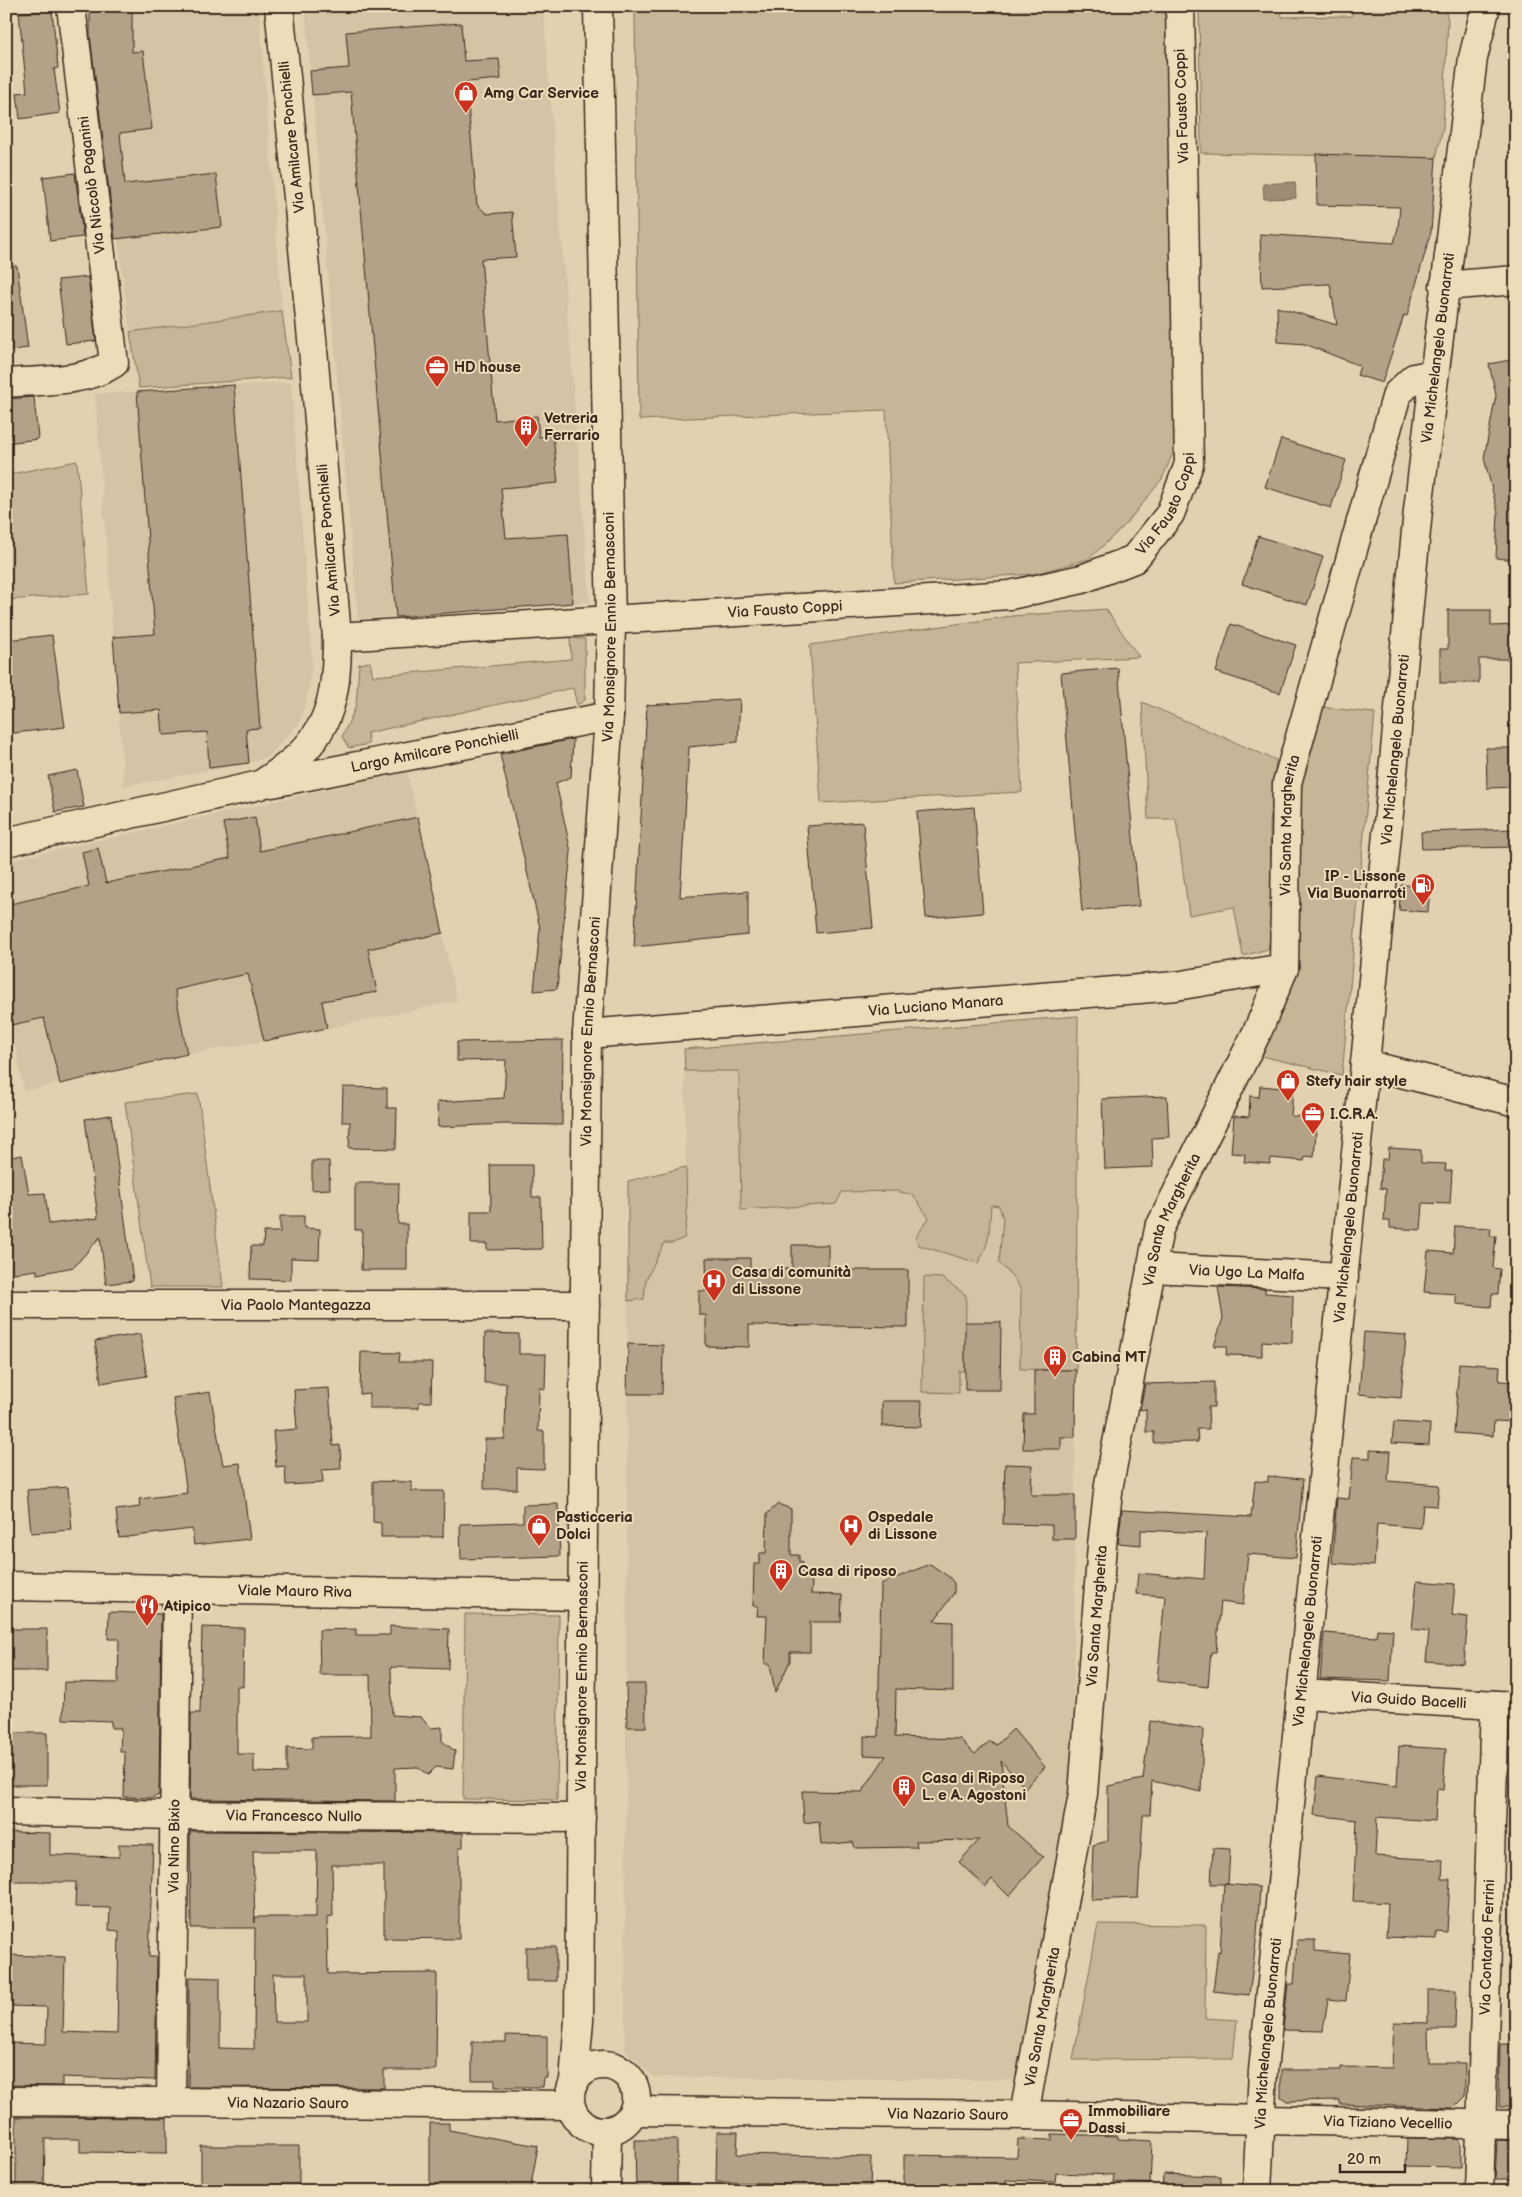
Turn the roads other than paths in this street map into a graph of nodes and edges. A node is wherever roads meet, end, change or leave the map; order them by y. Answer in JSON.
{"nodes":[{"id":1,"x":71,"y":6,"type":"edge"},
{"id":2,"x":279,"y":6,"type":"edge"},
{"id":3,"x":598,"y":6,"type":"edge"},
{"id":4,"x":614,"y":6,"type":"edge"},
{"id":5,"x":1180,"y":6,"type":"edge"},
{"id":6,"x":1464,"y":6,"type":"edge"},
{"id":7,"x":1486,"y":6,"type":"edge"},
{"id":8,"x":600,"y":43,"type":"junction"},
{"id":9,"x":1473,"y":58,"type":"junction"},
{"id":10,"x":1516,"y":280,"type":"edge"},
{"id":11,"x":1444,"y":286,"type":"junction"},
{"id":12,"x":1434,"y":374,"type":"junction"},
{"id":13,"x":6,"y":383,"type":"edge"},
{"id":14,"x":610,"y":621,"type":"junction"},
{"id":15,"x":337,"y":638,"type":"junction"},
{"id":16,"x":609,"y":716,"type":"junction"},
{"id":17,"x":260,"y":785,"type":"junction"},
{"id":18,"x":6,"y":842,"type":"edge"},
{"id":19,"x":1284,"y":968,"type":"junction"},
{"id":20,"x":587,"y":1034,"type":"junction"},
{"id":21,"x":1365,"y":1064,"type":"junction"},
{"id":22,"x":1516,"y":1102,"type":"edge"},
{"id":23,"x":1151,"y":1268,"type":"junction"},
{"id":24,"x":1344,"y":1277,"type":"junction"},
{"id":25,"x":6,"y":1304,"type":"edge"},
{"id":26,"x":585,"y":1305,"type":"junction"},
{"id":27,"x":6,"y":1586,"type":"edge"},
{"id":28,"x":177,"y":1589,"type":"junction"},
{"id":29,"x":583,"y":1596,"type":"junction"},
{"id":30,"x":1301,"y":1694,"type":"junction"},
{"id":31,"x":1505,"y":1706,"type":"edge"},
{"id":32,"x":6,"y":1811,"type":"edge"},
{"id":33,"x":174,"y":1814,"type":"junction"},
{"id":34,"x":582,"y":1818,"type":"junction"},
{"id":35,"x":579,"y":2020,"type":"junction"},
{"id":36,"x":610,"y":2066,"type":"junction"},
{"id":37,"x":572,"y":2093,"type":"junction"},
{"id":38,"x":6,"y":2101,"type":"edge"},
{"id":39,"x":171,"y":2102,"type":"junction"},
{"id":40,"x":634,"y":2111,"type":"junction"},
{"id":41,"x":1024,"y":2115,"type":"junction"},
{"id":42,"x":1261,"y":2120,"type":"junction"},
{"id":43,"x":1481,"y":2125,"type":"junction"},
{"id":44,"x":1516,"y":2126,"type":"edge"},
{"id":45,"x":607,"y":2131,"type":"junction"},
{"id":46,"x":606,"y":2191,"type":"edge"},
{"id":47,"x":1257,"y":2191,"type":"edge"},
{"id":48,"x":1479,"y":2191,"type":"edge"}],
"edges":[{"from":1,"to":13,"type":"street","name":"Via Niccolò Paganini"},
{"from":2,"to":15,"type":"street","name":"Via Amilcare Ponchielli"},
{"from":3,"to":8,"type":"street","name":"Via Monsignore Ennio Bernasconi"},
{"from":4,"to":8,"type":"street","name":"Via Monsignore Ennio Bernasconi"},
{"from":5,"to":14,"type":"street","name":"Via Fausto Coppi"},
{"from":6,"to":9,"type":"street","name":"Via Michelangelo Buonarroti"},
{"from":7,"to":9,"type":"street","name":"Via Michelangelo Buonarroti"},
{"from":8,"to":14,"type":"street","name":"Via Monsignore Ennio Bernasconi"},
{"from":9,"to":11,"type":"street","name":"Via Michelangelo Buonarroti"},
{"from":10,"to":11,"type":"street"},
{"from":11,"to":12,"type":"street","name":"Via Michelangelo Buonarroti"},
{"from":12,"to":19,"type":"street","name":"Via Santa Margherita"},
{"from":12,"to":21,"type":"street","name":"Via Michelangelo Buonarroti"},
{"from":14,"to":15,"type":"street"},
{"from":14,"to":16,"type":"street","name":"Via Monsignore Ennio Bernasconi"},
{"from":15,"to":17,"type":"street","name":"Via Amilcare Ponchielli"},
{"from":16,"to":17,"type":"street","name":"Largo Amilcare Ponchielli"},
{"from":16,"to":20,"type":"street","name":"Via Monsignore Ennio Bernasconi"},
{"from":17,"to":18,"type":"street","name":"Via Amilcare Ponchielli"},
{"from":19,"to":20,"type":"street","name":"Via Luciano Manara"},
{"from":19,"to":23,"type":"street","name":"Via Santa Margherita"},
{"from":20,"to":26,"type":"street","name":"Via Monsignore Ennio Bernasconi"},
{"from":21,"to":22,"type":"street"},
{"from":21,"to":24,"type":"street","name":"Via Michelangelo Buonarroti"},
{"from":23,"to":24,"type":"street","name":"Via Ugo La Malfa"},
{"from":23,"to":41,"type":"street","name":"Via Santa Margherita"},
{"from":24,"to":30,"type":"street","name":"Via Michelangelo Buonarroti"},
{"from":25,"to":26,"type":"street","name":"Via Paolo Mantegazza"},
{"from":26,"to":29,"type":"street","name":"Via Monsignore Ennio Bernasconi"},
{"from":27,"to":28,"type":"street","name":"Viale Mauro Riva"},
{"from":28,"to":29,"type":"street","name":"Viale Mauro Riva"},
{"from":28,"to":33,"type":"street","name":"Via Nino Bixio"},
{"from":29,"to":34,"type":"street","name":"Via Monsignore Ennio Bernasconi"},
{"from":30,"to":31,"type":"street","name":"Via Guido Bacelli"},
{"from":30,"to":42,"type":"street","name":"Via Michelangelo Buonarroti"},
{"from":31,"to":43,"type":"street","name":"Via Contardo Ferrini"},
{"from":32,"to":33,"type":"street","name":"Via Francesco Nullo"},
{"from":33,"to":34,"type":"street","name":"Via Francesco Nullo"},
{"from":33,"to":39,"type":"street","name":"Via Nino Bixio"},
{"from":34,"to":35,"type":"street","name":"Via Monsignore Ennio Bernasconi"},
{"from":35,"to":36,"type":"street"},
{"from":35,"to":37,"type":"street","name":"Via Monsignore Ennio Bernasconi"},
{"from":36,"to":37,"type":"street"},
{"from":36,"to":40,"type":"street"},
{"from":37,"to":39,"type":"street","name":"Via Nazario Sauro"},
{"from":37,"to":45,"type":"street"},
{"from":38,"to":39,"type":"street","name":"Via Nazario Sauro"},
{"from":40,"to":41,"type":"street","name":"Via Nazario Sauro"},
{"from":40,"to":45,"type":"street"},
{"from":41,"to":42,"type":"street","name":"Via Nazario Sauro"},
{"from":42,"to":43,"type":"street","name":"Via Tiziano Vecellio"},
{"from":42,"to":47,"type":"street","name":"Via Michelangelo Buonarroti"},
{"from":43,"to":44,"type":"street","name":"Via Tiziano Vecellio"},
{"from":43,"to":48,"type":"street","name":"Via Contardo Ferrini"},
{"from":45,"to":46,"type":"street"}]}
